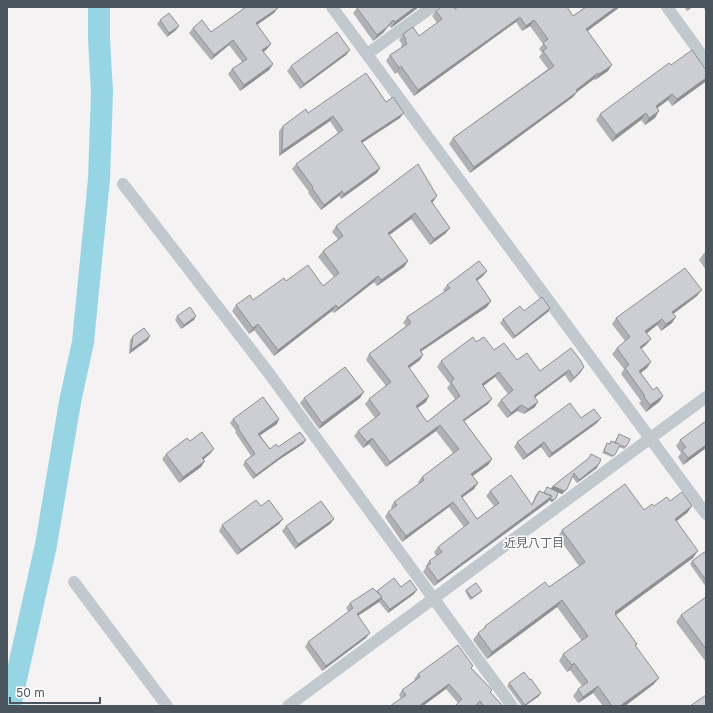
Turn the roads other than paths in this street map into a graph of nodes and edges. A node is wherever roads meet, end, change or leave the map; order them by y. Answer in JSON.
{"nodes":[{"id":1,"x":332,"y":7,"type":"edge"},
{"id":2,"x":432,"y":7,"type":"edge"},
{"id":3,"x":667,"y":7,"type":"edge"},
{"id":4,"x":367,"y":54,"type":"junction"},
{"id":5,"x":706,"y":61,"type":"edge"},
{"id":6,"x":123,"y":184,"type":"dead end"},
{"id":7,"x":706,"y":397,"type":"edge"},
{"id":8,"x":650,"y":438,"type":"junction"},
{"id":9,"x":706,"y":514,"type":"edge"},
{"id":10,"x":74,"y":582,"type":"dead end"},
{"id":11,"x":434,"y":598,"type":"junction"},
{"id":12,"x":167,"y":706,"type":"edge"},
{"id":13,"x":288,"y":706,"type":"edge"},
{"id":14,"x":512,"y":706,"type":"edge"}],
"edges":[{"from":1,"to":4,"type":"street"},
{"from":2,"to":4,"type":"street"},
{"from":3,"to":5,"type":"street"},
{"from":4,"to":8,"type":"street"},
{"from":6,"to":11,"type":"street"},
{"from":7,"to":8,"type":"street"},
{"from":8,"to":9,"type":"street"},
{"from":8,"to":11,"type":"street"},
{"from":10,"to":12,"type":"street"},
{"from":11,"to":13,"type":"street"},
{"from":11,"to":14,"type":"street"}]}
